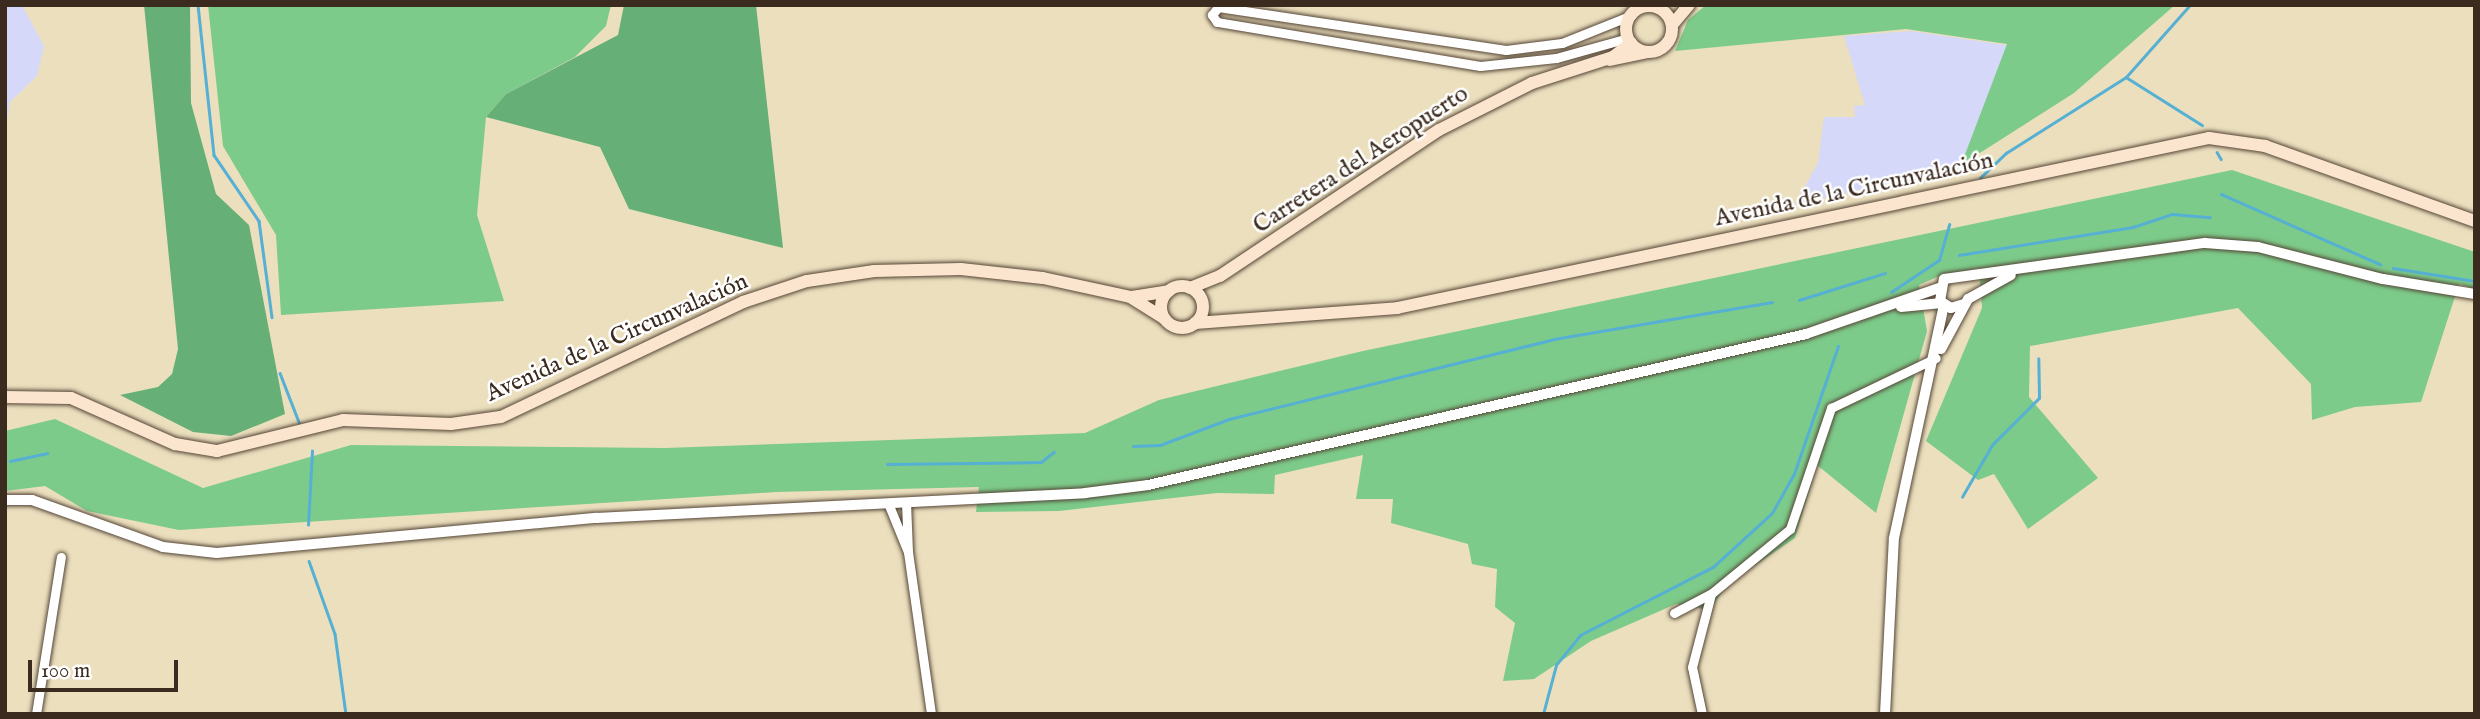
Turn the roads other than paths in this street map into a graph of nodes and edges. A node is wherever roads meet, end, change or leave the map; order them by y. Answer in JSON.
{"nodes":[{"id":1,"x":1689,"y":5,"type":"edge"},
{"id":2,"x":1651,"y":6,"type":"edge"},
{"id":3,"x":1632,"y":15,"type":"junction"},
{"id":4,"x":1284,"y":18,"type":"junction"},
{"id":5,"x":1672,"y":25,"type":"junction"},
{"id":6,"x":1366,"y":32,"type":"junction"},
{"id":7,"x":1283,"y":33,"type":"junction"},
{"id":8,"x":1630,"y":41,"type":"junction"},
{"id":9,"x":1444,"y":44,"type":"junction"},
{"id":10,"x":1363,"y":46,"type":"junction"},
{"id":11,"x":1648,"y":52,"type":"junction"},
{"id":12,"x":1441,"y":59,"type":"junction"},
{"id":13,"x":1606,"y":60,"type":"junction"},
{"id":14,"x":2475,"y":221,"type":"edge"},
{"id":15,"x":2032,"y":267,"type":"junction"},
{"id":16,"x":1220,"y":276,"type":"junction"},
{"id":17,"x":1959,"y":277,"type":"junction"},
{"id":18,"x":1189,"y":288,"type":"junction"},
{"id":19,"x":1938,"y":288,"type":"junction"},
{"id":20,"x":1169,"y":290,"type":"junction"},
{"id":21,"x":2475,"y":294,"type":"edge"},
{"id":22,"x":1130,"y":297,"type":"junction"},
{"id":23,"x":1202,"y":302,"type":"junction"},
{"id":24,"x":1966,"y":302,"type":"junction"},
{"id":25,"x":1943,"y":304,"type":"junction"},
{"id":26,"x":1881,"y":310,"type":"junction"},
{"id":27,"x":1232,"y":317,"type":"junction"},
{"id":28,"x":1164,"y":318,"type":"junction"},
{"id":29,"x":1195,"y":323,"type":"junction"},
{"id":30,"x":1937,"y":358,"type":"junction"},
{"id":31,"x":5,"y":397,"type":"edge"},
{"id":32,"x":5,"y":500,"type":"edge"},
{"id":33,"x":906,"y":502,"type":"junction"},
{"id":34,"x":888,"y":503,"type":"junction"},
{"id":35,"x":908,"y":552,"type":"junction"},
{"id":36,"x":61,"y":557,"type":"dead end"},
{"id":37,"x":1712,"y":593,"type":"junction"},
{"id":38,"x":1674,"y":613,"type":"dead end"},
{"id":39,"x":36,"y":714,"type":"edge"},
{"id":40,"x":931,"y":714,"type":"edge"},
{"id":41,"x":1702,"y":714,"type":"edge"},
{"id":42,"x":1885,"y":714,"type":"edge"}],
"edges":[{"from":1,"to":5,"type":"main road"},
{"from":2,"to":3,"type":"main road"},
{"from":2,"to":5,"type":"main road"},
{"from":3,"to":8,"type":"main road"},
{"from":3,"to":9,"type":"street","name":"Carretera del Aeropuerto"},
{"from":4,"to":6,"type":"street","name":"Carretera del Aeropuerto"},
{"from":4,"to":7,"type":"street"},
{"from":4,"to":7,"type":"street","name":"Carretera del Aeropuerto"},
{"from":5,"to":11,"type":"main road"},
{"from":6,"to":9,"type":"street","name":"Carretera del Aeropuerto"},
{"from":6,"to":10,"type":"street"},
{"from":7,"to":10,"type":"street","name":"Carretera del Aeropuerto"},
{"from":8,"to":11,"type":"main road"},
{"from":8,"to":12,"type":"street","name":"Carretera del Aeropuerto"},
{"from":8,"to":13,"type":"main road","name":"Carretera del Aeropuerto"},
{"from":9,"to":12,"type":"street"},
{"from":10,"to":12,"type":"street","name":"Carretera del Aeropuerto"},
{"from":11,"to":13,"type":"main road","name":"Carretera del Aeropuerto"},
{"from":13,"to":16,"type":"main road","name":"Carretera del Aeropuerto"},
{"from":14,"to":27,"type":"main road","name":"Avenida de la Circunvalación"},
{"from":15,"to":17,"type":"street"},
{"from":15,"to":21,"type":"street"},
{"from":15,"to":24,"type":"street"},
{"from":16,"to":18,"type":"main road","name":"Carretera del Aeropuerto"},
{"from":16,"to":23,"type":"main road","name":"Carretera del Aeropuerto"},
{"from":17,"to":19,"type":"street"},
{"from":17,"to":24,"type":"street"},
{"from":18,"to":20,"type":"main road"},
{"from":18,"to":23,"type":"main road"},
{"from":19,"to":25,"type":"street"},
{"from":19,"to":26,"type":"street"},
{"from":20,"to":22,"type":"main road"},
{"from":20,"to":28,"type":"main road"},
{"from":22,"to":28,"type":"main road"},
{"from":22,"to":31,"type":"main road","name":"Avenida de la Circunvalación"},
{"from":23,"to":27,"type":"main road"},
{"from":23,"to":29,"type":"main road"},
{"from":24,"to":25,"type":"street"},
{"from":24,"to":30,"type":"street"},
{"from":25,"to":26,"type":"street"},
{"from":25,"to":30,"type":"street"},
{"from":26,"to":33,"type":"street"},
{"from":27,"to":29,"type":"main road"},
{"from":28,"to":29,"type":"main road"},
{"from":30,"to":37,"type":"street"},
{"from":30,"to":42,"type":"street"},
{"from":32,"to":34,"type":"street"},
{"from":33,"to":34,"type":"street"},
{"from":33,"to":35,"type":"street"},
{"from":34,"to":35,"type":"street"},
{"from":35,"to":40,"type":"street"},
{"from":36,"to":39,"type":"street"},
{"from":37,"to":38,"type":"street"},
{"from":37,"to":41,"type":"street"}]}
